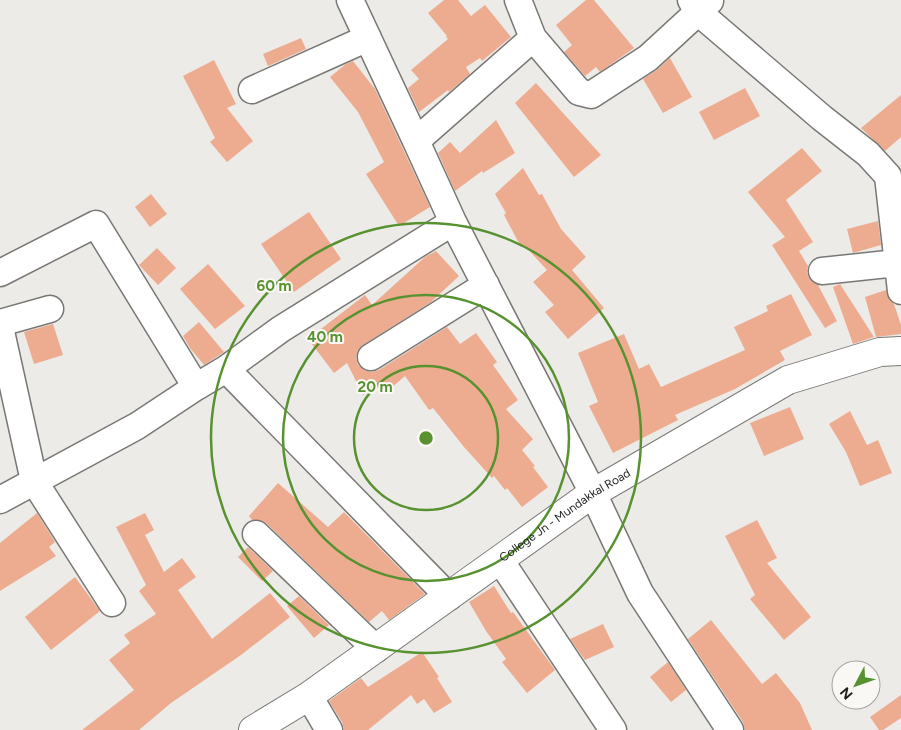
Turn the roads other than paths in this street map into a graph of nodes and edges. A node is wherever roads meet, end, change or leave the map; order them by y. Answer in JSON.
{"nodes":[{"id":1,"x":350,"y":0,"type":"edge"},
{"id":2,"x":518,"y":0,"type":"edge"},
{"id":3,"x":700,"y":4,"type":"edge"},
{"id":4,"x":368,"y":38,"type":"junction"},
{"id":5,"x":533,"y":38,"type":"junction"},
{"id":6,"x":252,"y":90,"type":"dead end"},
{"id":7,"x":416,"y":141,"type":"junction"},
{"id":8,"x":453,"y":222,"type":"junction"},
{"id":9,"x":897,"y":263,"type":"junction"},
{"id":10,"x":822,"y":271,"type":"dead end"},
{"id":11,"x":0,"y":274,"type":"edge"},
{"id":12,"x":486,"y":285,"type":"junction"},
{"id":13,"x":901,"y":291,"type":"edge"},
{"id":14,"x":50,"y":309,"type":"dead end"},
{"id":15,"x":0,"y":323,"type":"edge"},
{"id":16,"x":0,"y":327,"type":"edge"},
{"id":17,"x":901,"y":351,"type":"edge"},
{"id":18,"x":371,"y":357,"type":"dead end"},
{"id":19,"x":226,"y":369,"type":"junction"},
{"id":20,"x":196,"y":387,"type":"junction"},
{"id":21,"x":34,"y":482,"type":"junction"},
{"id":22,"x":593,"y":493,"type":"junction"},
{"id":23,"x":0,"y":500,"type":"edge"},
{"id":24,"x":256,"y":534,"type":"dead end"},
{"id":25,"x":500,"y":560,"type":"junction"},
{"id":26,"x":448,"y":597,"type":"junction"},
{"id":27,"x":112,"y":603,"type":"dead end"},
{"id":28,"x":376,"y":649,"type":"junction"},
{"id":29,"x":309,"y":696,"type":"junction"},
{"id":30,"x":253,"y":730,"type":"edge"},
{"id":31,"x":329,"y":730,"type":"edge"},
{"id":32,"x":613,"y":730,"type":"edge"},
{"id":33,"x":730,"y":730,"type":"edge"}],
"edges":[{"from":1,"to":4,"type":"street"},
{"from":2,"to":5,"type":"street"},
{"from":3,"to":5,"type":"street"},
{"from":3,"to":9,"type":"street"},
{"from":4,"to":6,"type":"street"},
{"from":4,"to":7,"type":"street"},
{"from":5,"to":7,"type":"street"},
{"from":7,"to":8,"type":"street"},
{"from":8,"to":12,"type":"street"},
{"from":8,"to":19,"type":"street"},
{"from":9,"to":10,"type":"street"},
{"from":9,"to":13,"type":"street"},
{"from":11,"to":20,"type":"street"},
{"from":12,"to":18,"type":"street"},
{"from":12,"to":22,"type":"street"},
{"from":14,"to":15,"type":"street"},
{"from":16,"to":21,"type":"street"},
{"from":17,"to":22,"type":"street","name":"College Jn - Mundakkal Road"},
{"from":19,"to":20,"type":"street"},
{"from":19,"to":26,"type":"street"},
{"from":20,"to":21,"type":"street"},
{"from":21,"to":23,"type":"street"},
{"from":21,"to":27,"type":"street"},
{"from":22,"to":25,"type":"street","name":"College Jn - Mundakkal Road"},
{"from":22,"to":33,"type":"street"},
{"from":24,"to":28,"type":"street"},
{"from":25,"to":26,"type":"street","name":"College Jn - Mundakkal Road"},
{"from":25,"to":32,"type":"street"},
{"from":26,"to":28,"type":"street","name":"College Jn - Mundakkal Road"},
{"from":28,"to":29,"type":"street","name":"College Jn - Mundakkal Road"},
{"from":29,"to":30,"type":"street","name":"College Jn - Mundakkal Road"},
{"from":29,"to":31,"type":"street"}]}
